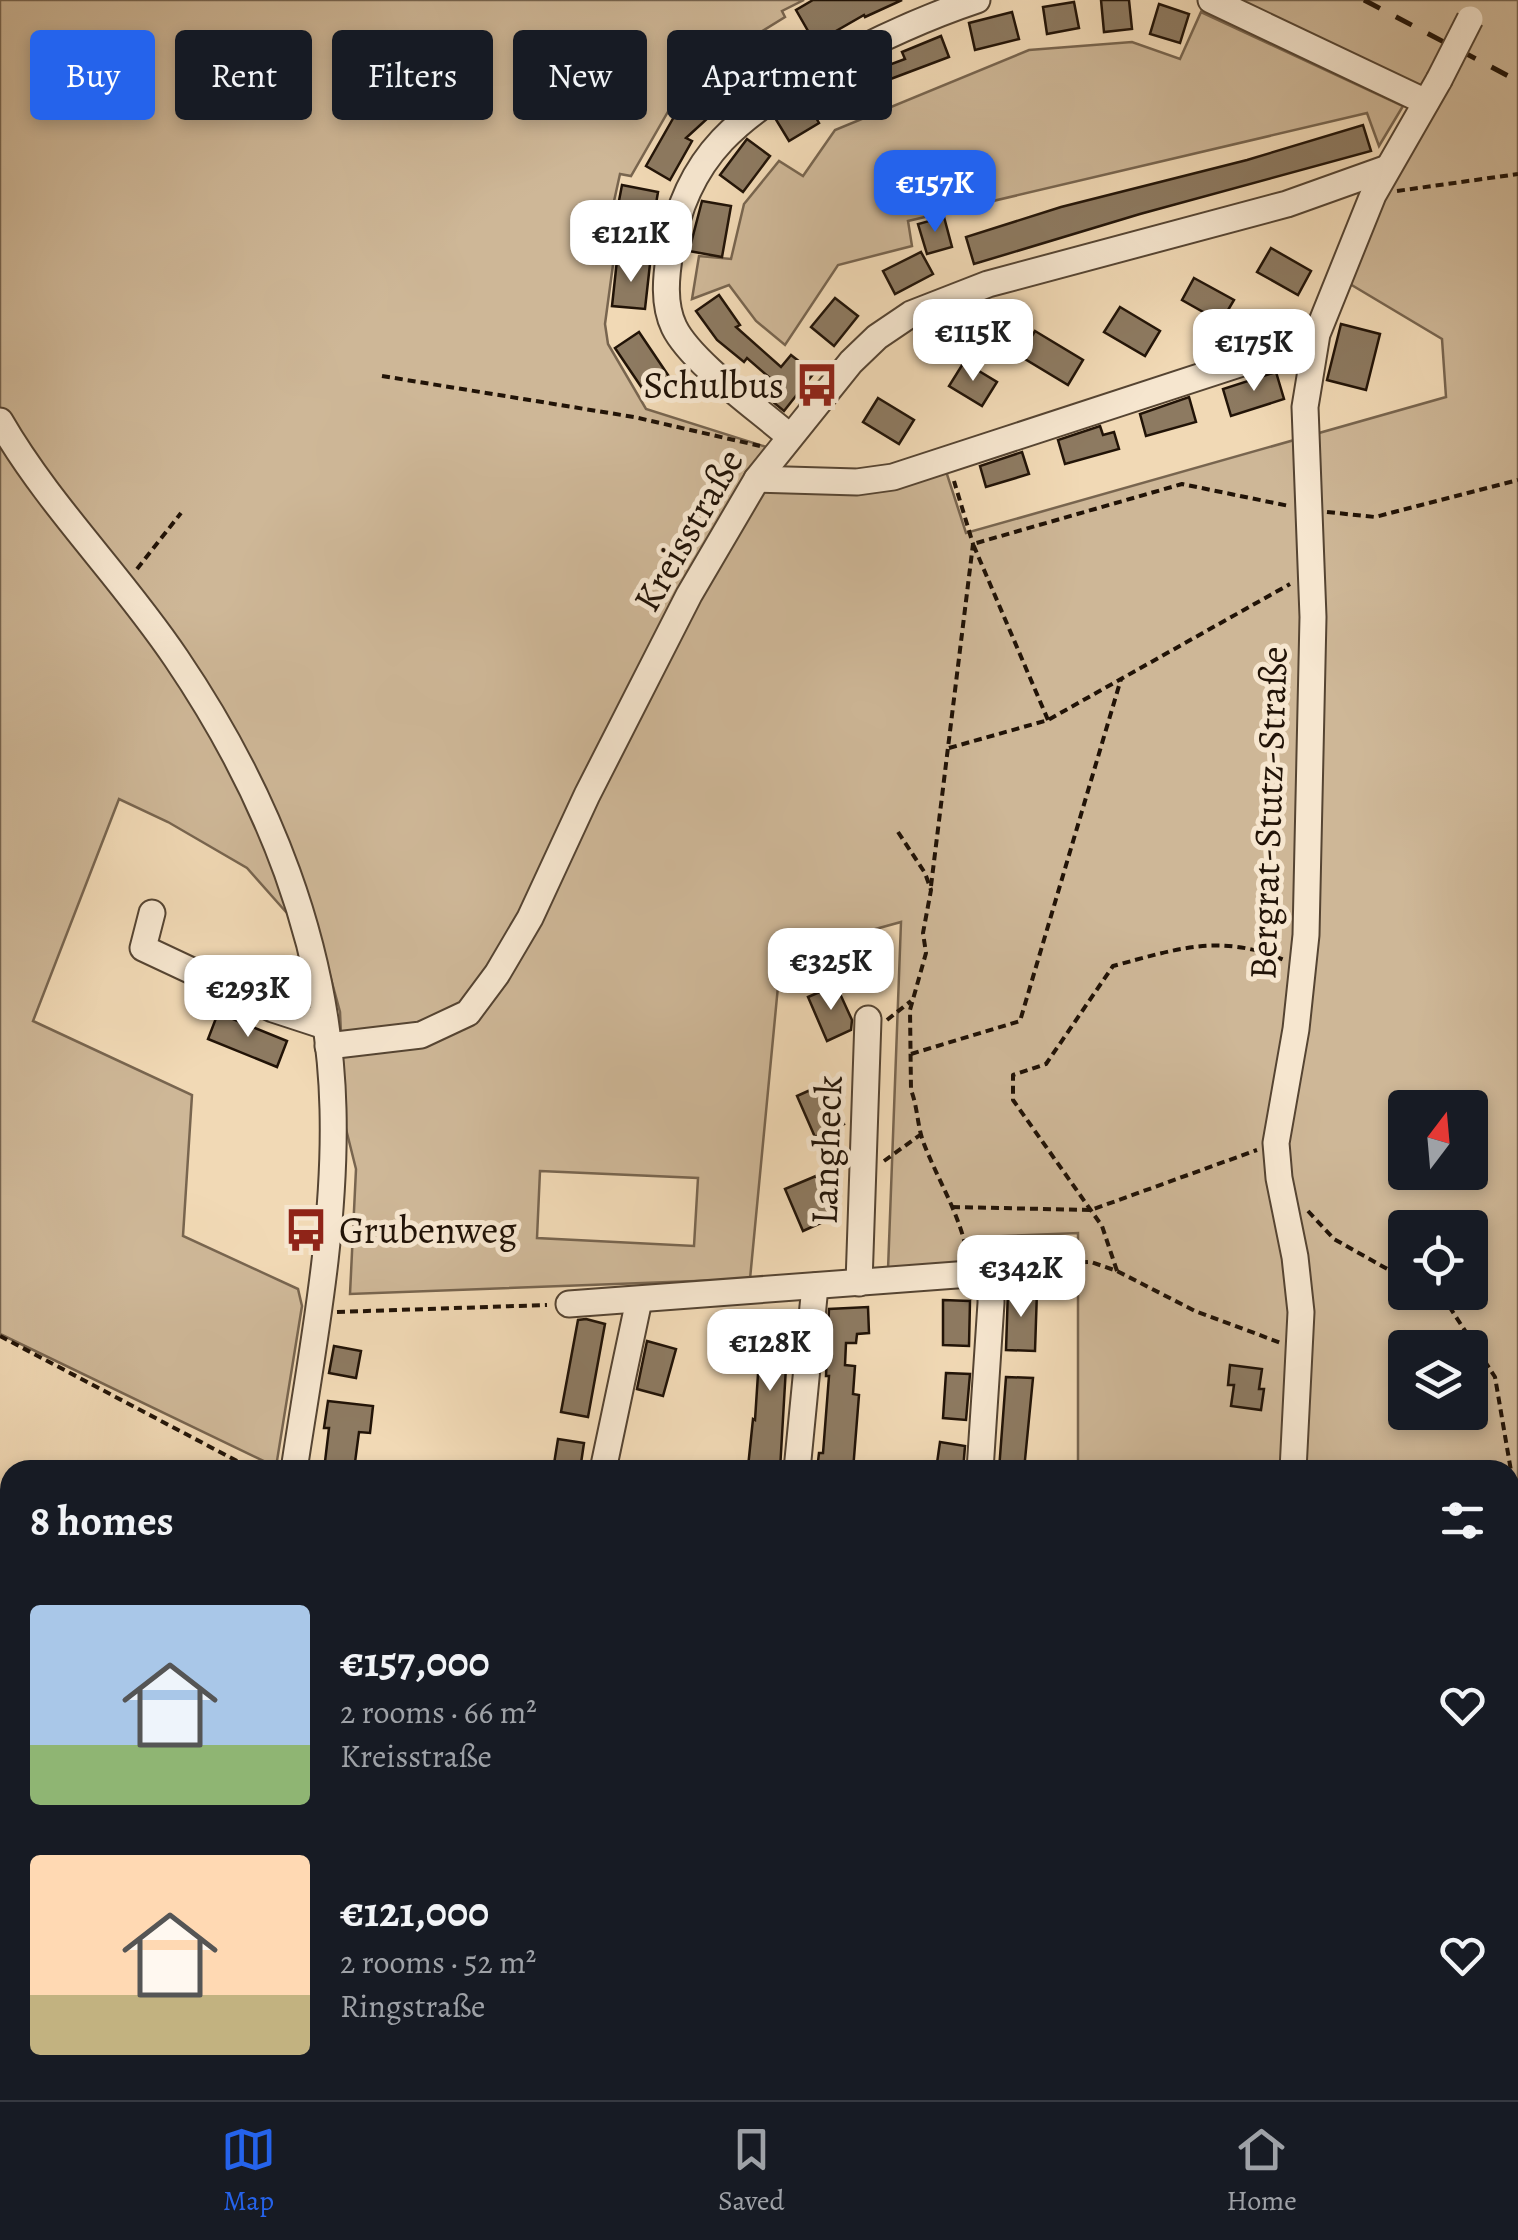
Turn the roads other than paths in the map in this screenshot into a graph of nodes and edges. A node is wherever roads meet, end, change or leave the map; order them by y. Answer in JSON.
{"nodes":[{"id":1,"x":976,"y":0,"type":"edge"},
{"id":2,"x":1211,"y":0,"type":"edge"},
{"id":3,"x":1470,"y":18,"type":"dead end"},
{"id":4,"x":1432,"y":91,"type":"junction"},
{"id":5,"x":1385,"y":169,"type":"junction"},
{"id":6,"x":1313,"y":350,"type":"junction"},
{"id":7,"x":0,"y":420,"type":"edge"},
{"id":8,"x":784,"y":443,"type":"junction"},
{"id":9,"x":757,"y":479,"type":"junction"},
{"id":10,"x":152,"y":913,"type":"dead end"},
{"id":11,"x":868,"y":1019,"type":"dead end"},
{"id":12,"x":327,"y":1036,"type":"junction"},
{"id":13,"x":859,"y":1283,"type":"junction"},
{"id":14,"x":815,"y":1286,"type":"junction"},
{"id":15,"x":639,"y":1300,"type":"junction"},
{"id":16,"x":569,"y":1304,"type":"road end"},
{"id":17,"x":295,"y":1460,"type":"edge"},
{"id":18,"x":605,"y":1460,"type":"edge"},
{"id":19,"x":799,"y":1460,"type":"edge"},
{"id":20,"x":981,"y":1460,"type":"edge"},
{"id":21,"x":1293,"y":1460,"type":"edge"}],
"edges":[{"from":1,"to":8,"type":"street"},
{"from":2,"to":4,"type":"street"},
{"from":3,"to":4,"type":"street","bridge":true},
{"from":4,"to":5,"type":"street"},
{"from":5,"to":6,"type":"street","name":"Bergrat-Stutz-Straße"},
{"from":5,"to":8,"type":"street","name":"Kreisstraße"},
{"from":6,"to":9,"type":"street"},
{"from":6,"to":21,"type":"street","name":"Bergrat-Stutz-Straße"},
{"from":7,"to":12,"type":"street"},
{"from":8,"to":9,"type":"street","name":"Kreisstraße"},
{"from":9,"to":12,"type":"street","name":"Kreisstraße"},
{"from":10,"to":12,"type":"street"},
{"from":11,"to":13,"type":"street","name":"Langheck"},
{"from":12,"to":17,"type":"street"},
{"from":13,"to":14,"type":"street"},
{"from":13,"to":20,"type":"street"},
{"from":14,"to":15,"type":"street"},
{"from":14,"to":19,"type":"street"},
{"from":15,"to":16,"type":"street"},
{"from":15,"to":18,"type":"street"}]}
